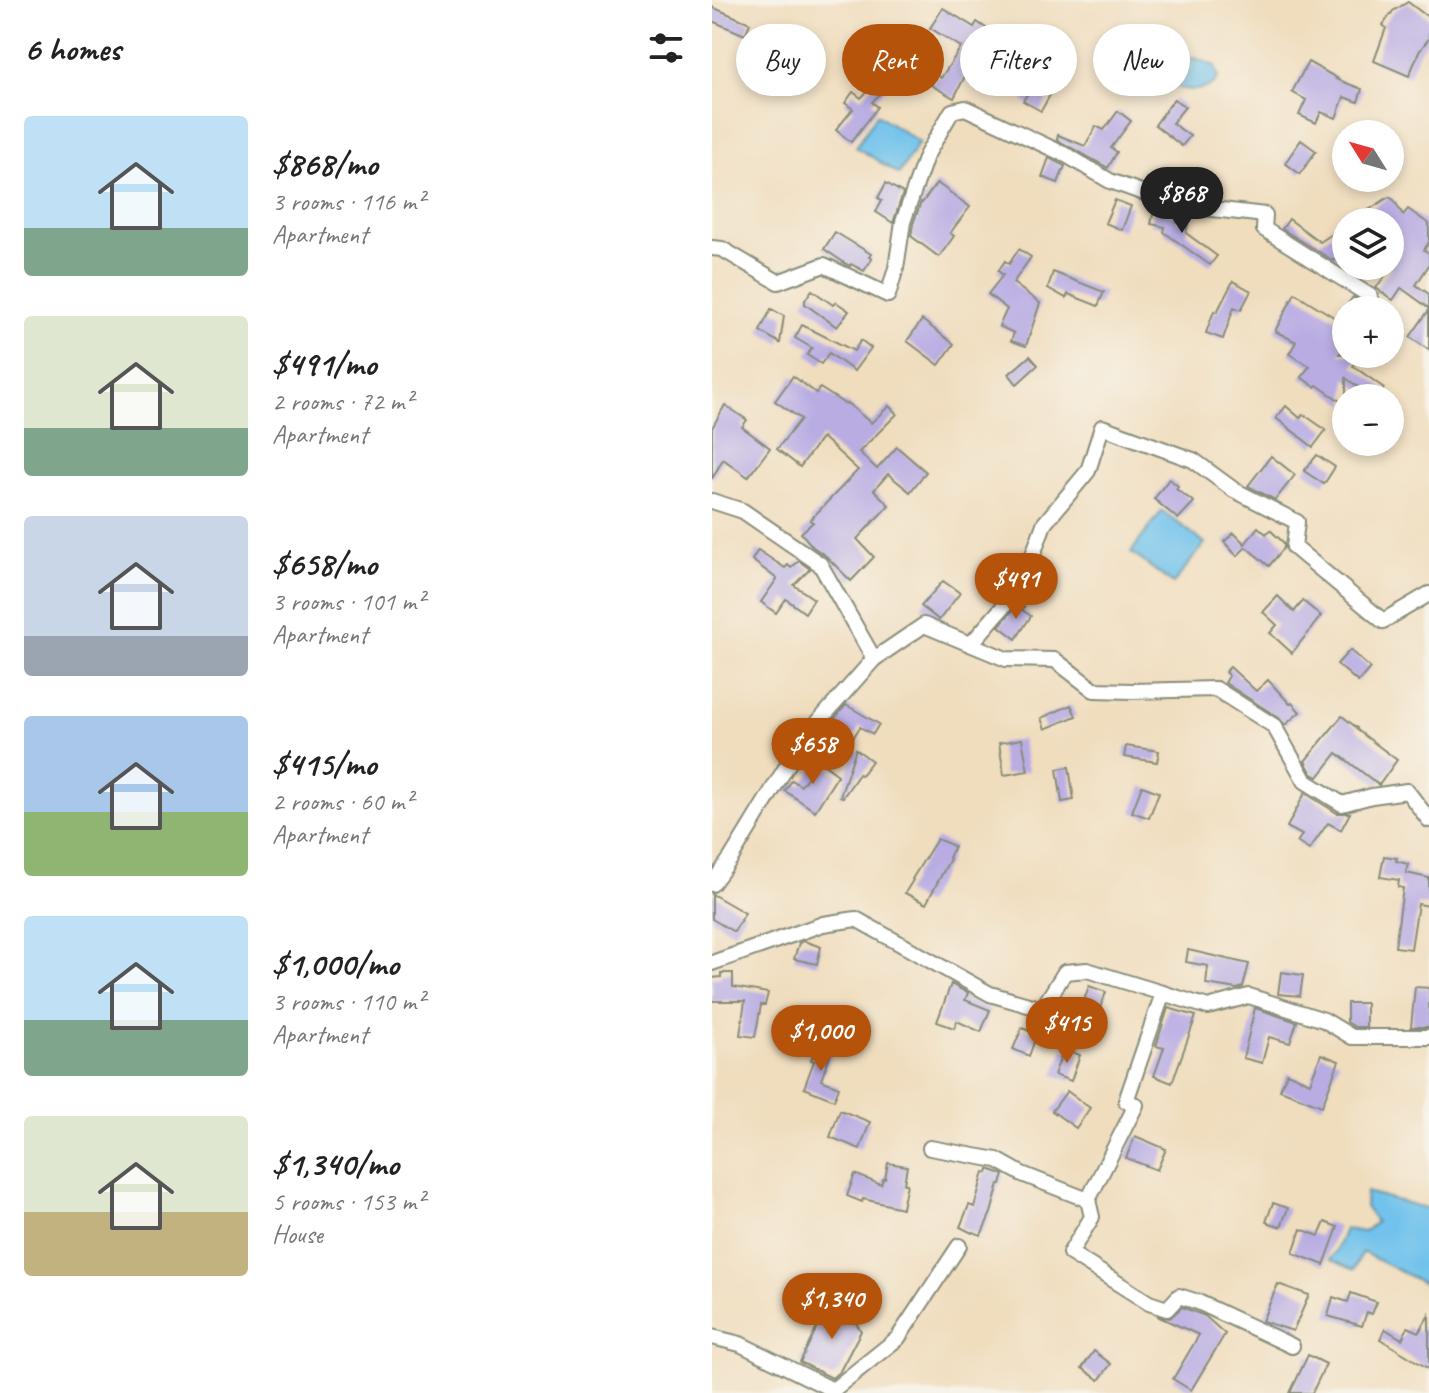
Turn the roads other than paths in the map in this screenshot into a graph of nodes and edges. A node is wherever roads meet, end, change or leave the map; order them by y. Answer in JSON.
{"nodes":[{"id":1,"x":712,"y":248,"type":"edge"},
{"id":2,"x":1370,"y":296,"type":"dead end"},
{"id":3,"x":712,"y":501,"type":"edge"},
{"id":4,"x":1429,"y":594,"type":"edge"},
{"id":5,"x":971,"y":644,"type":"junction"},
{"id":6,"x":874,"y":659,"type":"junction"},
{"id":7,"x":1429,"y":820,"type":"edge"},
{"id":8,"x":712,"y":884,"type":"edge"},
{"id":9,"x":712,"y":963,"type":"edge"},
{"id":10,"x":1163,"y":993,"type":"junction"},
{"id":11,"x":1429,"y":1037,"type":"edge"},
{"id":12,"x":930,"y":1148,"type":"dead end"},
{"id":13,"x":1088,"y":1200,"type":"junction"},
{"id":14,"x":959,"y":1246,"type":"dead end"},
{"id":15,"x":712,"y":1337,"type":"edge"},
{"id":16,"x":1292,"y":1346,"type":"dead end"},
{"id":17,"x":833,"y":1391,"type":"edge"}],
"edges":[{"from":1,"to":2,"type":"street"},
{"from":3,"to":6,"type":"street"},
{"from":4,"to":5,"type":"street"},
{"from":5,"to":6,"type":"street"},
{"from":5,"to":7,"type":"street"},
{"from":6,"to":8,"type":"street"},
{"from":9,"to":10,"type":"street"},
{"from":10,"to":11,"type":"street"},
{"from":10,"to":13,"type":"street"},
{"from":12,"to":13,"type":"street"},
{"from":13,"to":16,"type":"street"},
{"from":14,"to":17,"type":"street"},
{"from":15,"to":17,"type":"street"}]}
